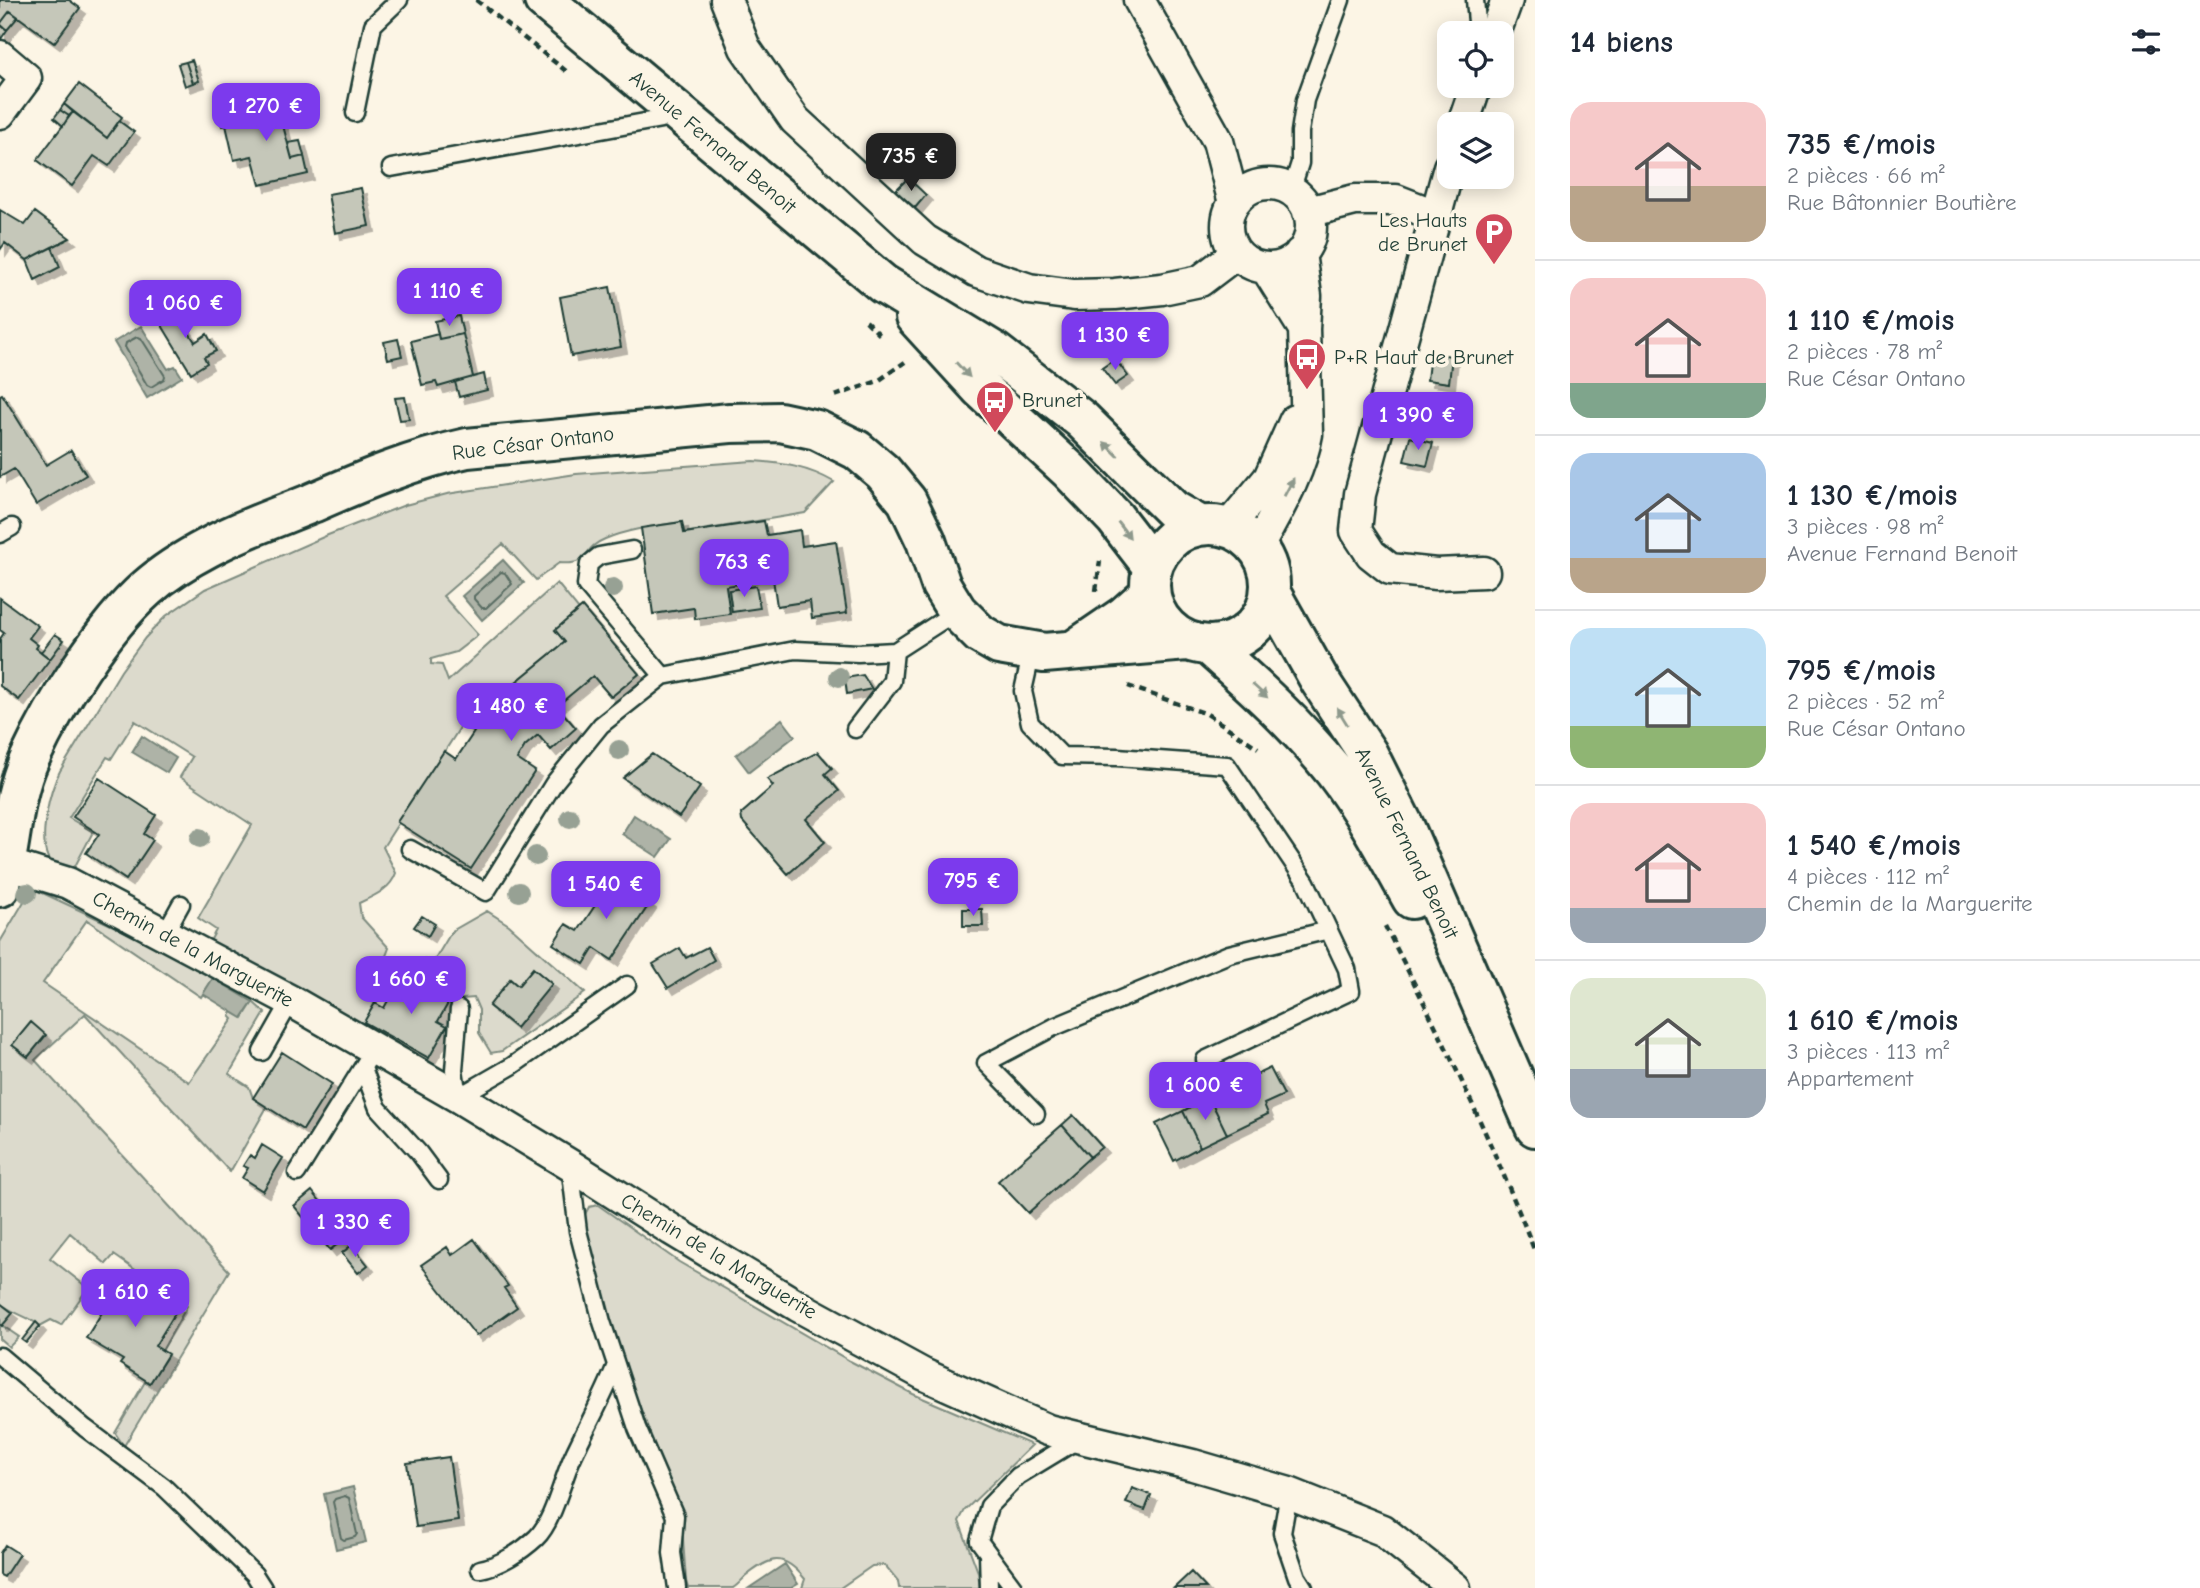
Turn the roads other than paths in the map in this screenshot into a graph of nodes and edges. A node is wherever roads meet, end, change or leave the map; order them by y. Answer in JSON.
{"nodes":[{"id":1,"x":399,"y":0,"type":"edge"},
{"id":2,"x":544,"y":0,"type":"edge"},
{"id":3,"x":726,"y":0,"type":"edge"},
{"id":4,"x":1139,"y":0,"type":"edge"},
{"id":5,"x":1341,"y":0,"type":"edge"},
{"id":6,"x":1475,"y":0,"type":"edge"},
{"id":7,"x":1507,"y":0,"type":"edge"},
{"id":8,"x":1477,"y":21,"type":"edge"},
{"id":9,"x":1499,"y":21,"type":"edge"},
{"id":10,"x":0,"y":57,"type":"edge"},
{"id":11,"x":0,"y":113,"type":"edge"},
{"id":12,"x":355,"y":113,"type":"dead end"},
{"id":13,"x":680,"y":115,"type":"junction"},
{"id":14,"x":1218,"y":141,"type":"junction"},
{"id":15,"x":391,"y":168,"type":"dead end"},
{"id":16,"x":1444,"y":189,"type":"edge"},
{"id":17,"x":1290,"y":196,"type":"junction"},
{"id":18,"x":1234,"y":203,"type":"junction"},
{"id":19,"x":1437,"y":216,"type":"junction"},
{"id":20,"x":1237,"y":253,"type":"junction"},
{"id":21,"x":1300,"y":253,"type":"junction"},
{"id":22,"x":1266,"y":268,"type":"junction"},
{"id":23,"x":883,"y":284,"type":"junction"},
{"id":24,"x":1304,"y":329,"type":"junction"},
{"id":25,"x":1228,"y":533,"type":"junction"},
{"id":26,"x":632,"y":550,"type":"dead end"},
{"id":27,"x":1484,"y":572,"type":"dead end"},
{"id":28,"x":1151,"y":580,"type":"junction"},
{"id":29,"x":1270,"y":592,"type":"junction"},
{"id":30,"x":957,"y":611,"type":"junction"},
{"id":31,"x":1198,"y":643,"type":"junction"},
{"id":32,"x":1075,"y":649,"type":"junction"},
{"id":33,"x":895,"y":651,"type":"junction"},
{"id":34,"x":1032,"y":651,"type":"junction"},
{"id":35,"x":663,"y":676,"type":"junction"},
{"id":36,"x":855,"y":729,"type":"dead end"},
{"id":37,"x":410,"y":849,"type":"dead end"},
{"id":38,"x":3,"y":877,"type":"edge"},
{"id":39,"x":181,"y":904,"type":"dead end"},
{"id":40,"x":1329,"y":930,"type":"junction"},
{"id":41,"x":165,"y":933,"type":"junction"},
{"id":42,"x":627,"y":985,"type":"dead end"},
{"id":43,"x":291,"y":1001,"type":"junction"},
{"id":44,"x":459,"y":1009,"type":"dead end"},
{"id":45,"x":262,"y":1052,"type":"dead end"},
{"id":46,"x":368,"y":1058,"type":"junction"},
{"id":47,"x":1205,"y":1060,"type":"dead end"},
{"id":48,"x":1508,"y":1065,"type":"junction"},
{"id":49,"x":458,"y":1097,"type":"junction"},
{"id":50,"x":1036,"y":1114,"type":"dead end"},
{"id":51,"x":1535,"y":1127,"type":"edge"},
{"id":52,"x":570,"y":1165,"type":"junction"},
{"id":53,"x":297,"y":1173,"type":"dead end"},
{"id":54,"x":439,"y":1180,"type":"dead end"},
{"id":55,"x":0,"y":1356,"type":"edge"},
{"id":56,"x":617,"y":1365,"type":"junction"},
{"id":57,"x":1081,"y":1438,"type":"junction"},
{"id":58,"x":1289,"y":1493,"type":"junction"},
{"id":59,"x":988,"y":1553,"type":"junction"},
{"id":60,"x":480,"y":1569,"type":"dead end"},
{"id":61,"x":262,"y":1588,"type":"edge"},
{"id":62,"x":677,"y":1588,"type":"edge"},
{"id":63,"x":989,"y":1588,"type":"edge"},
{"id":64,"x":1014,"y":1588,"type":"edge"},
{"id":65,"x":1304,"y":1588,"type":"edge"},
{"id":66,"x":1455,"y":1588,"type":"edge"}],
"edges":[{"from":1,"to":12,"type":"lane"},
{"from":2,"to":13,"type":"main road","name":"Avenue Fernand Benoit"},
{"from":3,"to":20,"type":"street"},
{"from":4,"to":14,"type":"street"},
{"from":5,"to":17,"type":"lane"},
{"from":6,"to":8,"type":"lane"},
{"from":7,"to":9,"type":"street"},
{"from":10,"to":11,"type":"street"},
{"from":13,"to":15,"type":"lane"},
{"from":13,"to":23,"type":"main road","name":"Avenue Fernand Benoit"},
{"from":14,"to":17,"type":"street"},
{"from":14,"to":18,"type":"street"},
{"from":16,"to":19,"type":"street"},
{"from":17,"to":18,"type":"street"},
{"from":17,"to":19,"type":"street"},
{"from":17,"to":21,"type":"street"},
{"from":18,"to":20,"type":"street"},
{"from":19,"to":27,"type":"street"},
{"from":20,"to":22,"type":"street"},
{"from":21,"to":22,"type":"street"},
{"from":21,"to":24,"type":"street"},
{"from":22,"to":24,"type":"street"},
{"from":25,"to":23,"type":"main road","name":"Avenue Fernand Benoit","one_way":true},
{"from":23,"to":28,"type":"main road","name":"Avenue Fernand Benoit","one_way":true},
{"from":24,"to":25,"type":"street"},
{"from":25,"to":28,"type":"main road"},
{"from":25,"to":29,"type":"main road"},
{"from":26,"to":35,"type":"lane"},
{"from":28,"to":31,"type":"main road"},
{"from":28,"to":32,"type":"main road","name":"Rue César Ontano"},
{"from":29,"to":31,"type":"main road"},
{"from":48,"to":29,"type":"main road","name":"Avenue Fernand Benoit","one_way":true},
{"from":30,"to":33,"type":"lane"},
{"from":30,"to":34,"type":"main road","name":"Rue César Ontano"},
{"from":30,"to":38,"type":"main road","name":"Rue César Ontano"},
{"from":31,"to":32,"type":"main road","name":"Rue César Ontano"},
{"from":31,"to":48,"type":"main road","name":"Avenue Fernand Benoit","one_way":true},
{"from":32,"to":34,"type":"main road","name":"Rue César Ontano"},
{"from":33,"to":35,"type":"lane"},
{"from":33,"to":36,"type":"lane"},
{"from":34,"to":40,"type":"lane"},
{"from":35,"to":37,"type":"lane"},
{"from":38,"to":41,"type":"street","name":"Chemin de la Marguerite"},
{"from":39,"to":41,"type":"lane"},
{"from":40,"to":47,"type":"lane"},
{"from":40,"to":50,"type":"lane"},
{"from":41,"to":43,"type":"street","name":"Chemin de la Marguerite"},
{"from":42,"to":49,"type":"lane"},
{"from":43,"to":45,"type":"lane"},
{"from":43,"to":46,"type":"street","name":"Chemin de la Marguerite"},
{"from":44,"to":49,"type":"lane"},
{"from":46,"to":49,"type":"street","name":"Chemin de la Marguerite"},
{"from":46,"to":53,"type":"lane"},
{"from":46,"to":54,"type":"lane"},
{"from":48,"to":51,"type":"main road","name":"Avenue Fernand Benoit"},
{"from":49,"to":52,"type":"street","name":"Chemin de la Marguerite"},
{"from":52,"to":56,"type":"lane"},
{"from":52,"to":57,"type":"street","name":"Chemin de la Marguerite"},
{"from":55,"to":61,"type":"lane"},
{"from":56,"to":60,"type":"lane"},
{"from":56,"to":62,"type":"lane"},
{"from":57,"to":58,"type":"street","name":"Chemin de la Marguerite"},
{"from":57,"to":59,"type":"lane"},
{"from":58,"to":65,"type":"lane"},
{"from":58,"to":66,"type":"street","name":"Chemin de la Marguerite"},
{"from":59,"to":63,"type":"lane"},
{"from":59,"to":64,"type":"lane"}]}
